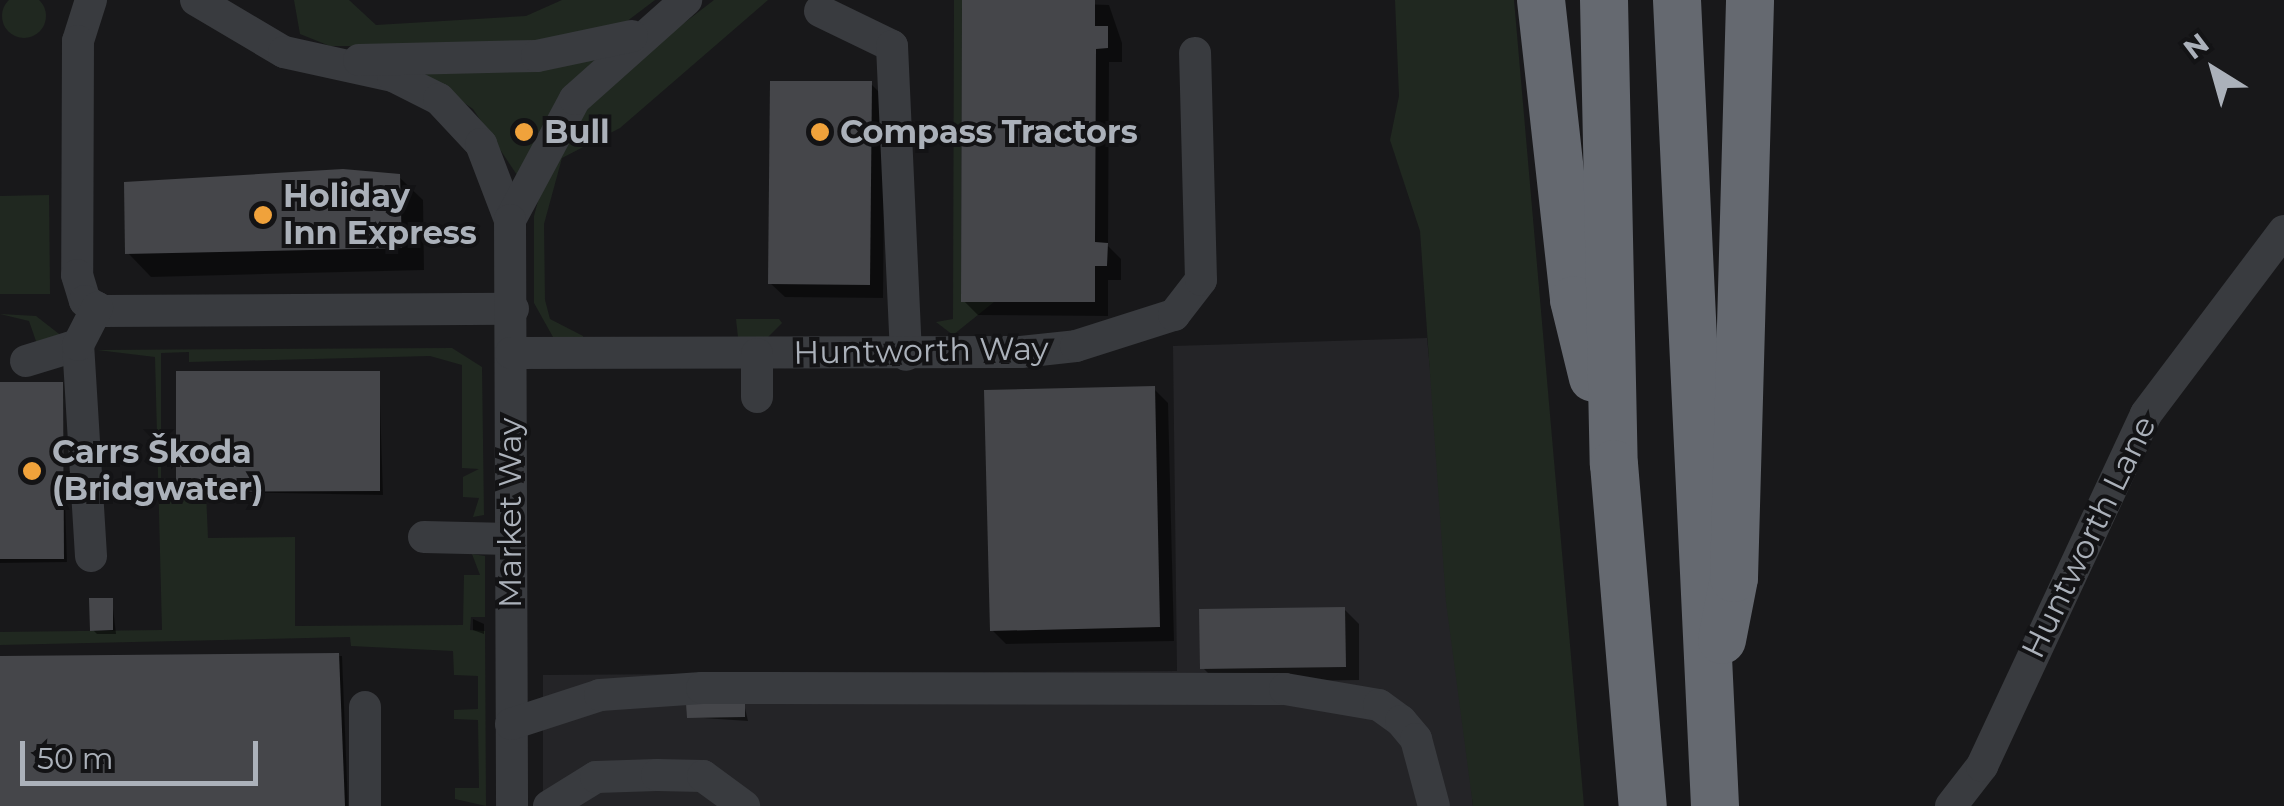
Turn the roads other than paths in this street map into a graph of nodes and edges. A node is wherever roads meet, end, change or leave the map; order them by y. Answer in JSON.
{"nodes":[{"id":1,"x":91,"y":0,"type":"edge"},
{"id":2,"x":196,"y":0,"type":"edge"},
{"id":3,"x":686,"y":0,"type":"edge"},
{"id":4,"x":1541,"y":0,"type":"edge"},
{"id":5,"x":1604,"y":0,"type":"edge"},
{"id":6,"x":1677,"y":0,"type":"edge"},
{"id":7,"x":1750,"y":0,"type":"edge"},
{"id":8,"x":820,"y":11,"type":"dead end"},
{"id":9,"x":637,"y":35,"type":"junction"},
{"id":10,"x":1196,"y":52,"type":"dead end"},
{"id":11,"x":340,"y":62,"type":"junction"},
{"id":12,"x":510,"y":220,"type":"junction"},
{"id":13,"x":2284,"y":231,"type":"edge"},
{"id":14,"x":97,"y":308,"type":"junction"},
{"id":15,"x":513,"y":309,"type":"junction"},
{"id":16,"x":78,"y":346,"type":"junction"},
{"id":17,"x":511,"y":353,"type":"junction"},
{"id":18,"x":757,"y":354,"type":"junction"},
{"id":19,"x":906,"y":354,"type":"junction"},
{"id":20,"x":26,"y":361,"type":"dead end"},
{"id":21,"x":757,"y":397,"type":"dead end"},
{"id":22,"x":1614,"y":464,"type":"junction"},
{"id":23,"x":424,"y":537,"type":"dead end"},
{"id":24,"x":510,"y":539,"type":"junction"},
{"id":25,"x":91,"y":556,"type":"dead end"},
{"id":26,"x":366,"y":707,"type":"dead end"},
{"id":27,"x":511,"y":724,"type":"junction"},
{"id":28,"x":1706,"y":725,"type":"junction"},
{"id":29,"x":365,"y":806,"type":"edge"},
{"id":30,"x":512,"y":806,"type":"edge"},
{"id":31,"x":549,"y":806,"type":"edge"},
{"id":32,"x":744,"y":806,"type":"edge"},
{"id":33,"x":1434,"y":806,"type":"edge"},
{"id":34,"x":1643,"y":806,"type":"edge"},
{"id":35,"x":1715,"y":806,"type":"edge"},
{"id":36,"x":1951,"y":806,"type":"edge"}],
"edges":[{"from":1,"to":14,"type":"street"},
{"from":2,"to":11,"type":"street","name":"Market Way"},
{"from":3,"to":9,"type":"street","name":"Market Way"},
{"from":4,"to":22,"type":"highway"},
{"from":5,"to":22,"type":"highway"},
{"from":6,"to":28,"type":"highway"},
{"from":7,"to":28,"type":"highway"},
{"from":8,"to":19,"type":"street"},
{"from":9,"to":11,"type":"street"},
{"from":9,"to":12,"type":"street","name":"Market Way"},
{"from":10,"to":19,"type":"street","name":"Huntworth Way"},
{"from":11,"to":12,"type":"street","name":"Market Way"},
{"from":12,"to":15,"type":"street","name":"Market Way"},
{"from":13,"to":36,"type":"street","name":"Huntworth Lane"},
{"from":14,"to":15,"type":"street"},
{"from":14,"to":16,"type":"street"},
{"from":15,"to":17,"type":"street","name":"Market Way"},
{"from":16,"to":20,"type":"street"},
{"from":16,"to":25,"type":"street"},
{"from":17,"to":18,"type":"street","name":"Huntworth Way"},
{"from":17,"to":24,"type":"street","name":"Market Way"},
{"from":18,"to":19,"type":"street","name":"Huntworth Way"},
{"from":18,"to":21,"type":"street"},
{"from":22,"to":34,"type":"highway"},
{"from":23,"to":24,"type":"street"},
{"from":24,"to":27,"type":"street","name":"Market Way"},
{"from":26,"to":29,"type":"street"},
{"from":27,"to":30,"type":"street","name":"Market Way"},
{"from":27,"to":33,"type":"street"},
{"from":28,"to":35,"type":"highway"},
{"from":31,"to":32,"type":"street"}]}
